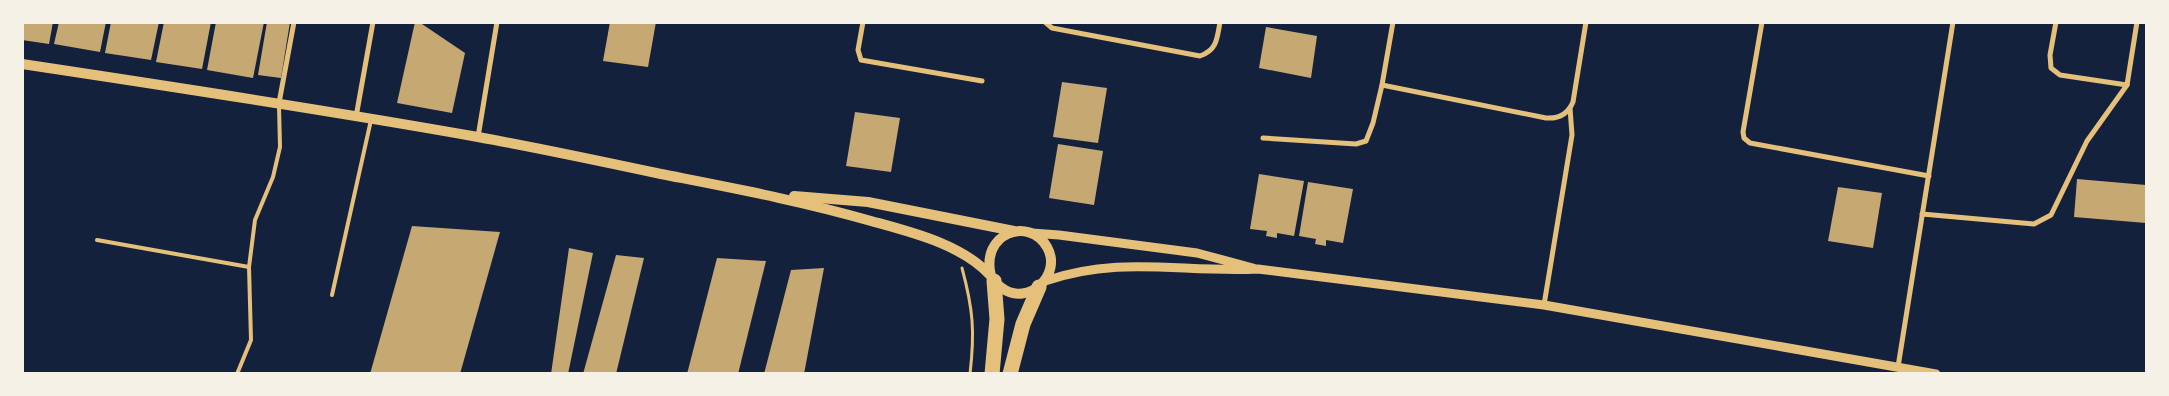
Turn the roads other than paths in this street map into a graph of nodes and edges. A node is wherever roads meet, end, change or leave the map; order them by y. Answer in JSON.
{"nodes":[{"id":1,"x":294,"y":22,"type":"edge"},
{"id":2,"x":373,"y":22,"type":"edge"},
{"id":3,"x":497,"y":22,"type":"edge"},
{"id":4,"x":863,"y":22,"type":"edge"},
{"id":5,"x":1045,"y":22,"type":"edge"},
{"id":6,"x":1220,"y":22,"type":"edge"},
{"id":7,"x":1393,"y":22,"type":"edge"},
{"id":8,"x":1586,"y":22,"type":"edge"},
{"id":9,"x":1762,"y":22,"type":"edge"},
{"id":10,"x":1953,"y":22,"type":"edge"},
{"id":11,"x":2056,"y":22,"type":"edge"},
{"id":12,"x":2137,"y":22,"type":"edge"},
{"id":13,"x":22,"y":64,"type":"edge"},
{"id":14,"x":982,"y":81,"type":"dead end"},
{"id":15,"x":1382,"y":85,"type":"junction"},
{"id":16,"x":2127,"y":85,"type":"junction"},
{"id":17,"x":279,"y":103,"type":"junction"},
{"id":18,"x":1570,"y":108,"type":"junction"},
{"id":19,"x":356,"y":118,"type":"junction"},
{"id":20,"x":371,"y":120,"type":"junction"},
{"id":21,"x":478,"y":137,"type":"junction"},
{"id":22,"x":1263,"y":138,"type":"dead end"},
{"id":23,"x":1928,"y":176,"type":"junction"},
{"id":24,"x":778,"y":197,"type":"junction"},
{"id":25,"x":1922,"y":214,"type":"junction"},
{"id":26,"x":1018,"y":231,"type":"junction"},
{"id":27,"x":1030,"y":233,"type":"junction"},
{"id":28,"x":97,"y":240,"type":"dead end"},
{"id":29,"x":249,"y":267,"type":"junction"},
{"id":30,"x":1258,"y":269,"type":"junction"},
{"id":31,"x":992,"y":278,"type":"junction"},
{"id":32,"x":1042,"y":284,"type":"junction"},
{"id":33,"x":332,"y":295,"type":"dead end"},
{"id":34,"x":1544,"y":304,"type":"junction"},
{"id":35,"x":1898,"y":367,"type":"junction"},
{"id":36,"x":237,"y":374,"type":"edge"},
{"id":37,"x":992,"y":374,"type":"edge"},
{"id":38,"x":1010,"y":374,"type":"edge"},
{"id":39,"x":1936,"y":374,"type":"edge"}],
"edges":[{"from":1,"to":17,"type":"street"},
{"from":2,"to":19,"type":"street"},
{"from":3,"to":21,"type":"street"},
{"from":4,"to":14,"type":"street"},
{"from":5,"to":6,"type":"street"},
{"from":7,"to":15,"type":"street"},
{"from":8,"to":18,"type":"street"},
{"from":9,"to":23,"type":"street"},
{"from":10,"to":23,"type":"street"},
{"from":11,"to":16,"type":"street"},
{"from":12,"to":16,"type":"street"},
{"from":13,"to":17,"type":"main road"},
{"from":15,"to":18,"type":"street"},
{"from":15,"to":22,"type":"street"},
{"from":16,"to":25,"type":"street"},
{"from":17,"to":19,"type":"main road"},
{"from":17,"to":29,"type":"lane"},
{"from":18,"to":34,"type":"street"},
{"from":19,"to":20,"type":"main road"},
{"from":20,"to":21,"type":"main road"},
{"from":20,"to":33,"type":"lane"},
{"from":21,"to":24,"type":"main road"},
{"from":23,"to":25,"type":"street"},
{"from":24,"to":26,"type":"main road"},
{"from":24,"to":31,"type":"main road"},
{"from":25,"to":35,"type":"street"},
{"from":26,"to":27,"type":"main road"},
{"from":26,"to":31,"type":"main road"},
{"from":27,"to":30,"type":"street"},
{"from":27,"to":32,"type":"main road"},
{"from":28,"to":29,"type":"lane"},
{"from":29,"to":36,"type":"lane"},
{"from":30,"to":32,"type":"street"},
{"from":30,"to":34,"type":"street"},
{"from":31,"to":32,"type":"main road"},
{"from":31,"to":37,"type":"highway"},
{"from":32,"to":38,"type":"highway"},
{"from":34,"to":35,"type":"street"},
{"from":35,"to":39,"type":"street"}]}
